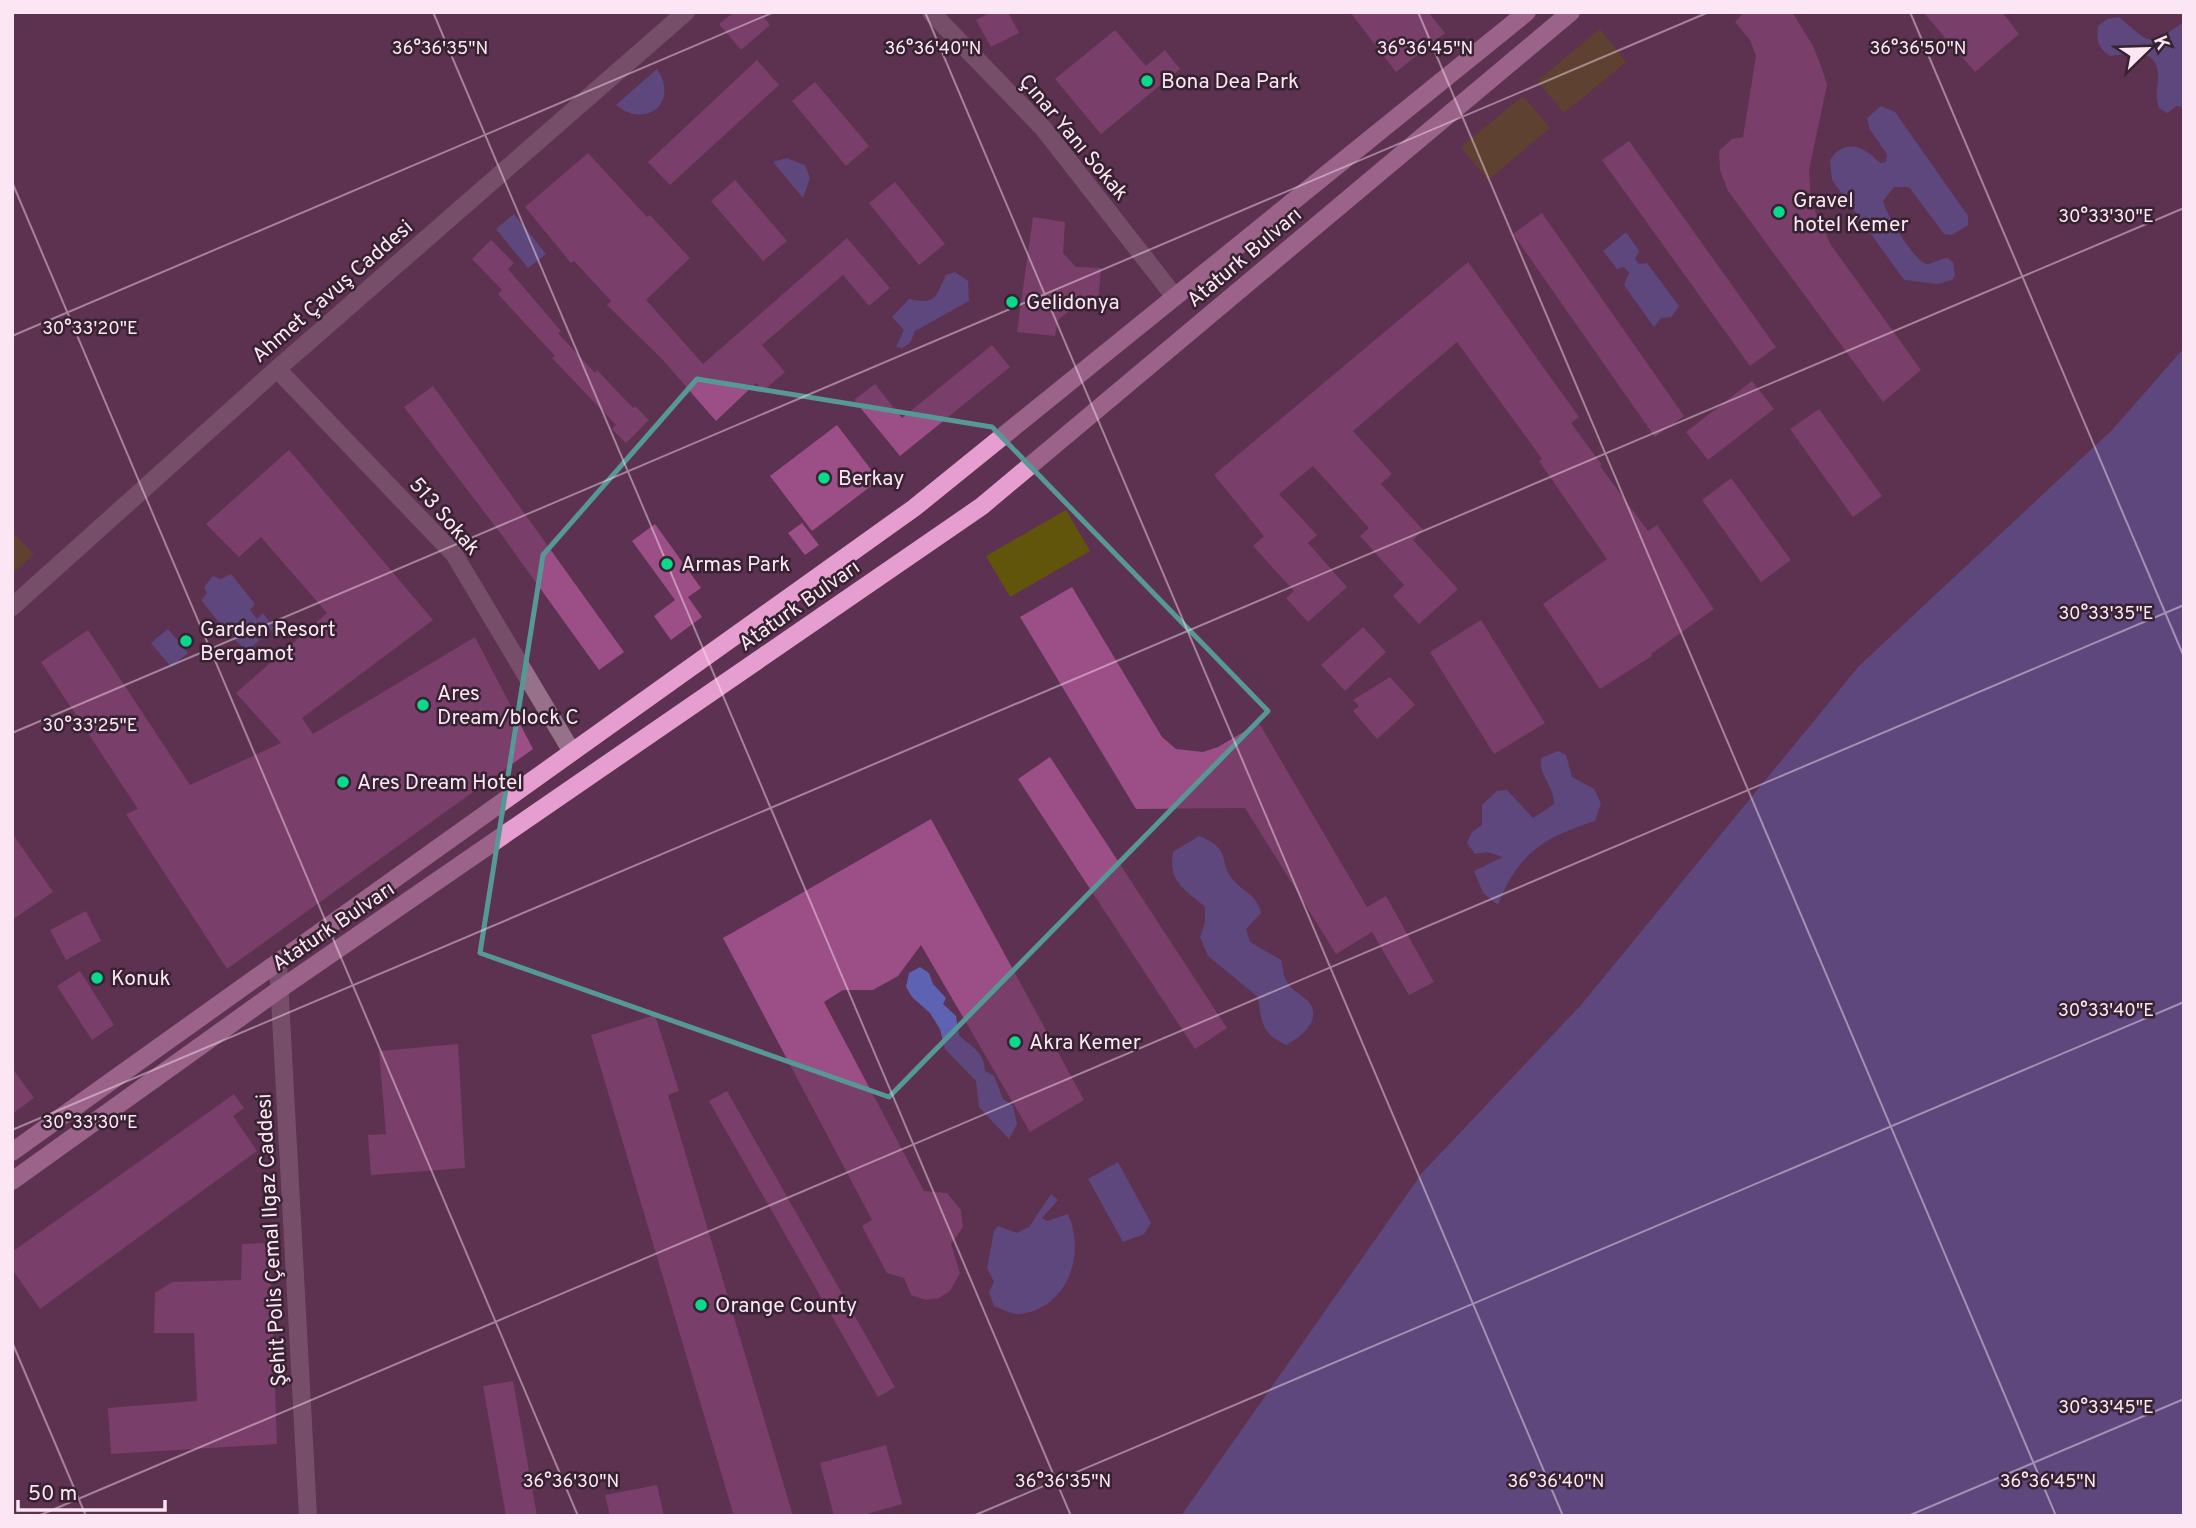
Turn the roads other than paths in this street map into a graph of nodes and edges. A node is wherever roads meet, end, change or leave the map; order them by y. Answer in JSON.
{"nodes":[{"id":1,"x":686,"y":12,"type":"edge"},
{"id":2,"x":931,"y":12,"type":"edge"},
{"id":3,"x":1527,"y":12,"type":"edge"},
{"id":4,"x":1571,"y":12,"type":"edge"},
{"id":5,"x":1175,"y":297,"type":"junction"},
{"id":6,"x":277,"y":369,"type":"junction"},
{"id":7,"x":12,"y":607,"type":"edge"},
{"id":8,"x":572,"y":752,"type":"junction"},
{"id":9,"x":278,"y":962,"type":"junction"},
{"id":10,"x":280,"y":989,"type":"junction"},
{"id":11,"x":12,"y":1152,"type":"edge"},
{"id":12,"x":12,"y":1181,"type":"edge"},
{"id":13,"x":309,"y":1516,"type":"edge"}],
"edges":[{"from":1,"to":6,"type":"street","name":"Ahmet Çavuş Caddesi"},
{"from":2,"to":5,"type":"street","name":"Çınar Yanı Sokak"},
{"from":3,"to":5,"type":"main road","name":"Ataturk Bulvarı"},
{"from":4,"to":10,"type":"main road","name":"Ataturk Bulvarı"},
{"from":5,"to":8,"type":"main road","name":"Ataturk Bulvarı"},
{"from":6,"to":7,"type":"street","name":"Ahmet Çavuş Caddesi"},
{"from":6,"to":8,"type":"street","name":"513 Sokak"},
{"from":8,"to":9,"type":"main road","name":"Ataturk Bulvarı"},
{"from":9,"to":10,"type":"street","name":"Şehit Polis Çemal Ilgaz Caddesi"},
{"from":9,"to":11,"type":"main road","name":"Ataturk Bulvarı"},
{"from":10,"to":12,"type":"main road","name":"Ataturk Bulvarı"},
{"from":10,"to":13,"type":"street","name":"Şehit Polis Çemal Ilgaz Caddesi"}]}
